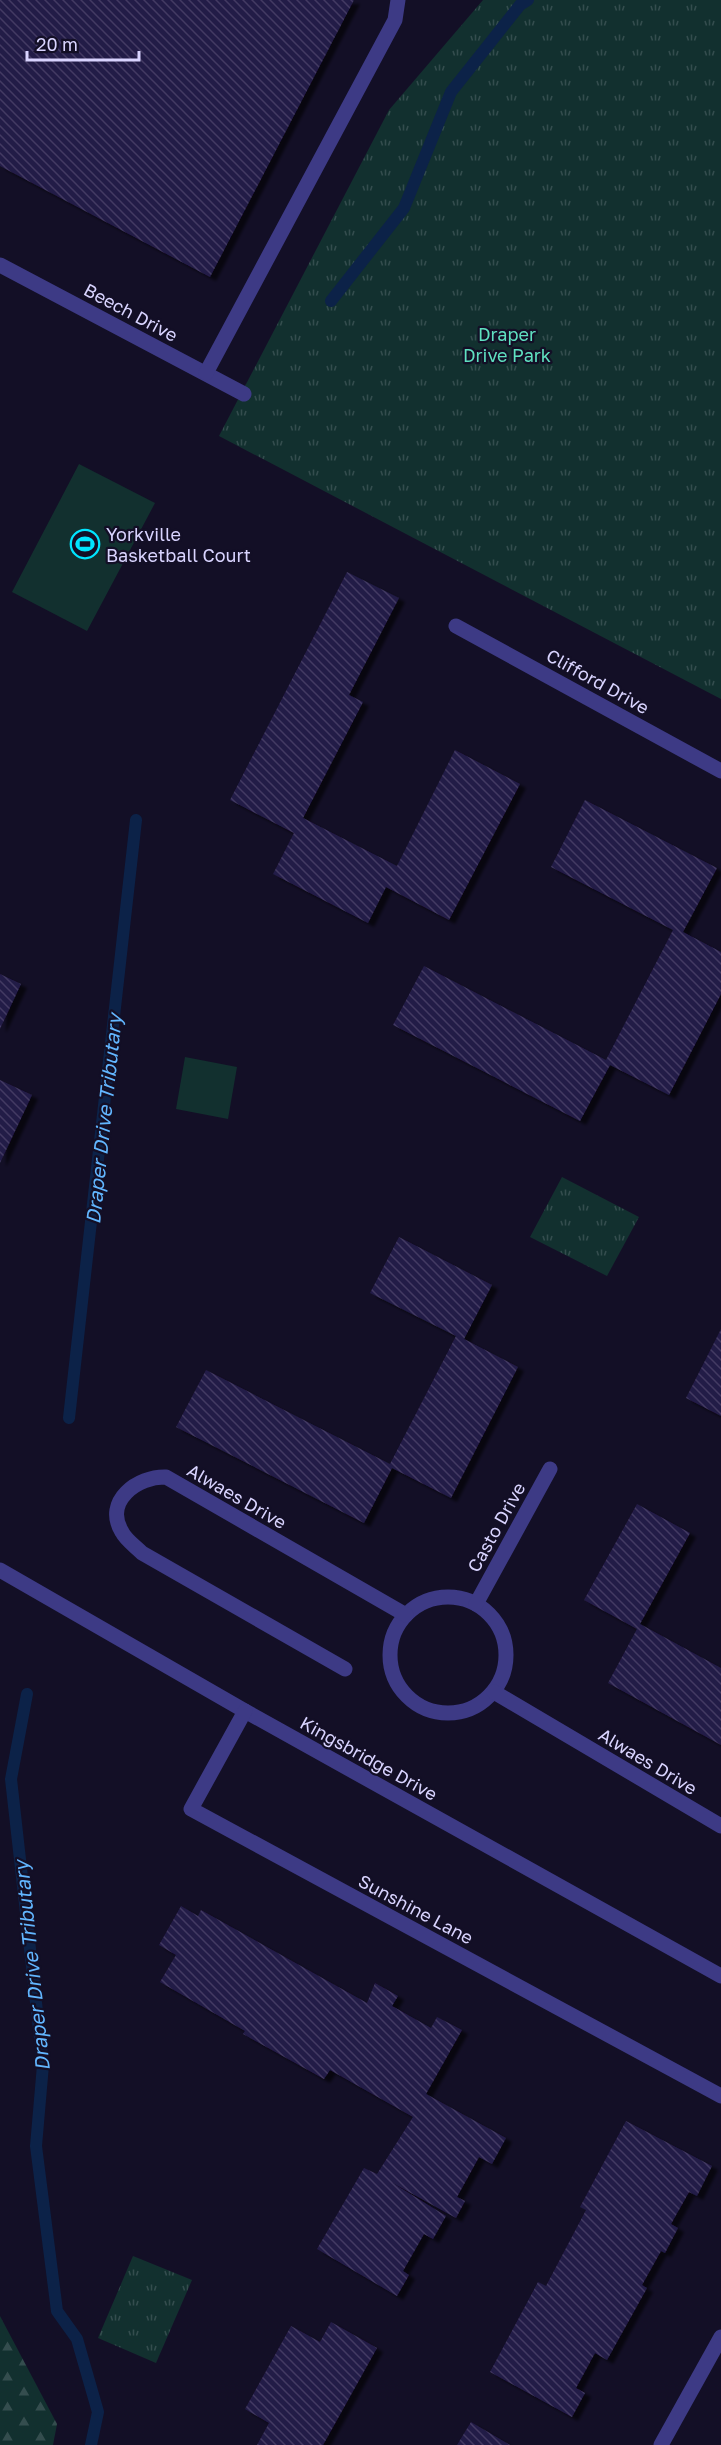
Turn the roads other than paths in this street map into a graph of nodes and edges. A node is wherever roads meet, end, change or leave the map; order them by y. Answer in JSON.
{"nodes":[{"id":1,"x":398,"y":0,"type":"edge"},
{"id":2,"x":0,"y":265,"type":"edge"},
{"id":3,"x":206,"y":374,"type":"junction"},
{"id":4,"x":244,"y":394,"type":"dead end"},
{"id":5,"x":456,"y":626,"type":"dead end"},
{"id":6,"x":721,"y":771,"type":"edge"},
{"id":7,"x":550,"y":1468,"type":"dead end"},
{"id":8,"x":0,"y":1570,"type":"edge"},
{"id":9,"x":476,"y":1604,"type":"junction"},
{"id":10,"x":406,"y":1615,"type":"junction"},
{"id":11,"x":345,"y":1669,"type":"dead end"},
{"id":12,"x":494,"y":1692,"type":"junction"},
{"id":13,"x":245,"y":1711,"type":"junction"},
{"id":14,"x":721,"y":1826,"type":"edge"},
{"id":15,"x":721,"y":1976,"type":"edge"},
{"id":16,"x":721,"y":2096,"type":"edge"},
{"id":17,"x":721,"y":2337,"type":"edge"},
{"id":18,"x":661,"y":2445,"type":"edge"}],
"edges":[{"from":1,"to":3,"type":"street"},
{"from":2,"to":3,"type":"street","name":"Beech Drive"},
{"from":3,"to":4,"type":"street","name":"Beech Drive"},
{"from":5,"to":6,"type":"street","name":"Clifford Drive"},
{"from":7,"to":9,"type":"street","name":"Casto Drive"},
{"from":8,"to":13,"type":"street","name":"Kingsbridge Drive"},
{"from":9,"to":10,"type":"street"},
{"from":9,"to":12,"type":"street"},
{"from":10,"to":11,"type":"street","name":"Alwaes Drive"},
{"from":10,"to":12,"type":"street"},
{"from":12,"to":14,"type":"street","name":"Alwaes Drive"},
{"from":13,"to":15,"type":"street","name":"Kingsbridge Drive"},
{"from":13,"to":16,"type":"street","name":"Sunshine Lane"},
{"from":17,"to":18,"type":"street"}]}
